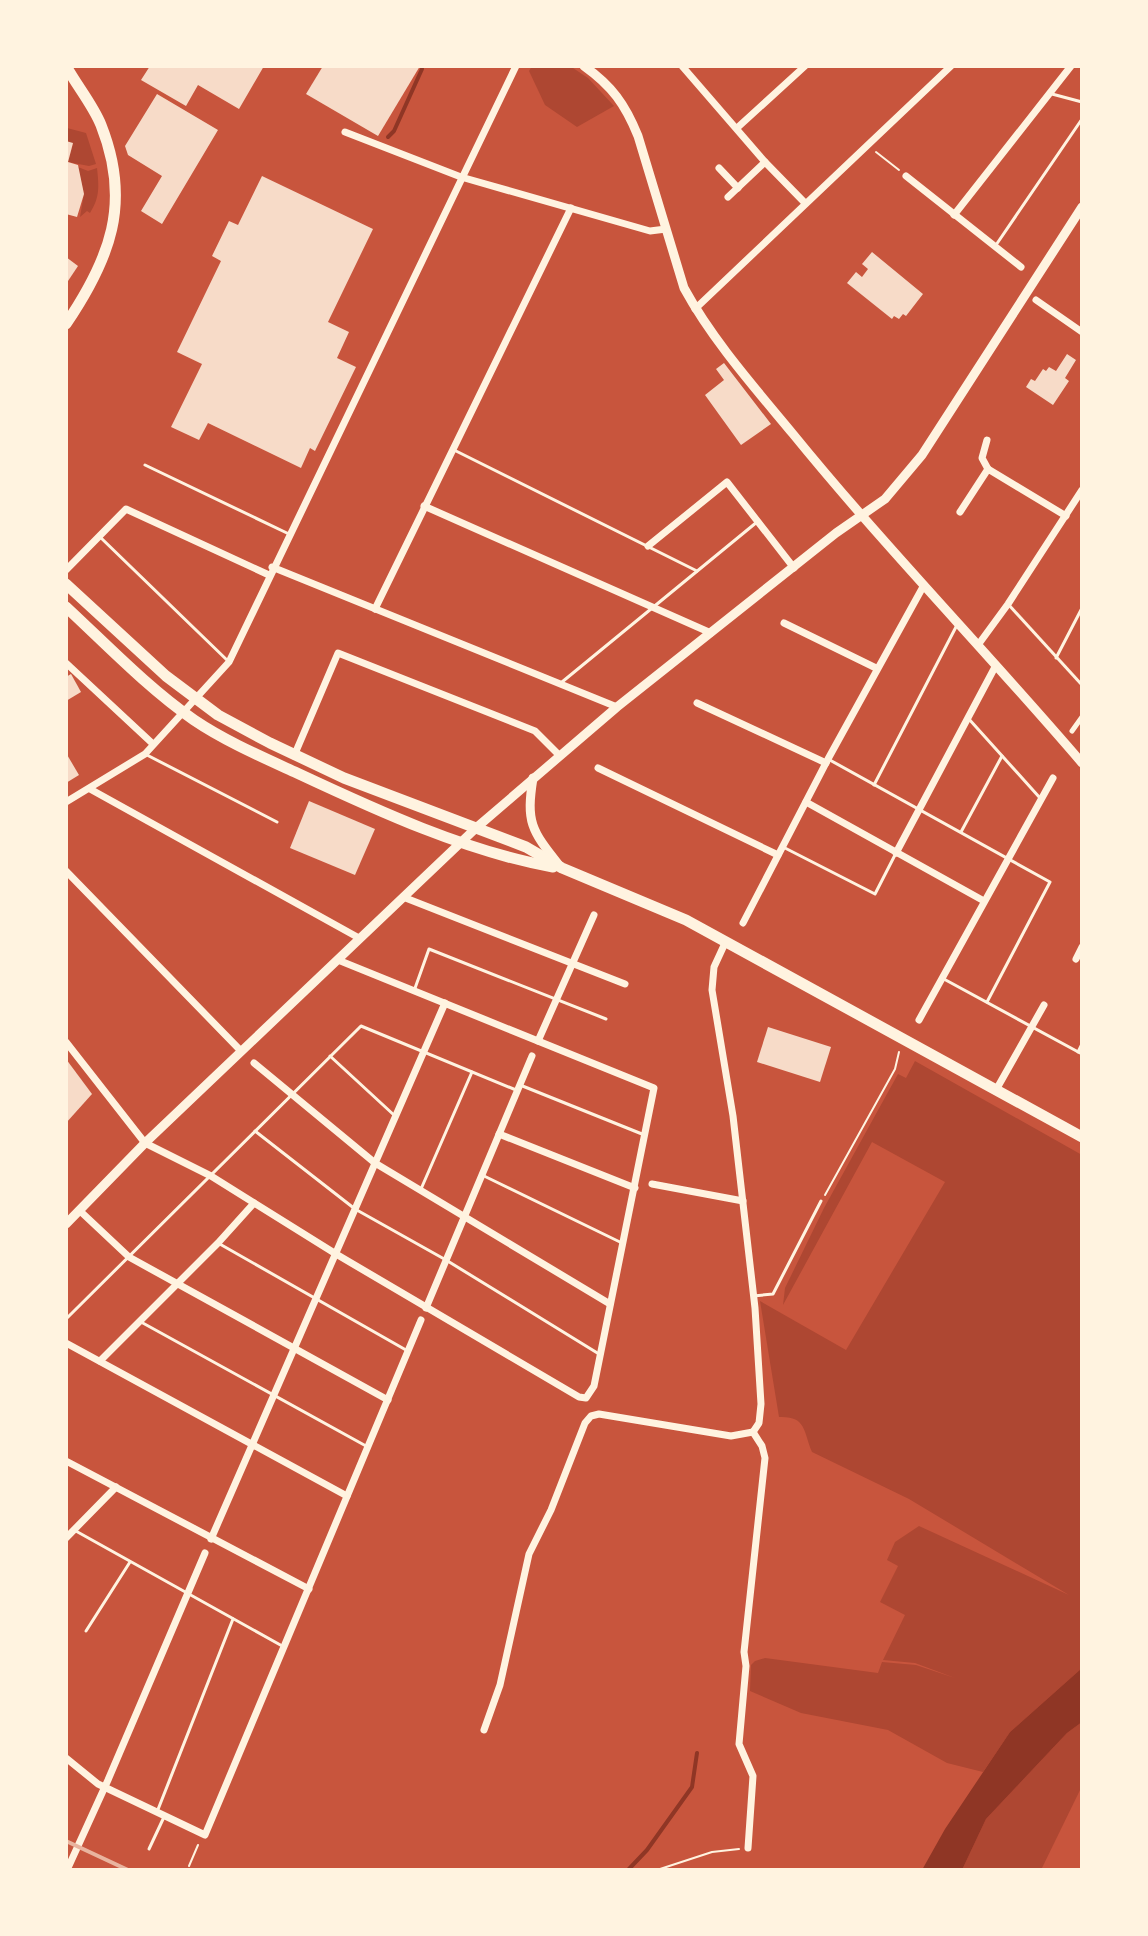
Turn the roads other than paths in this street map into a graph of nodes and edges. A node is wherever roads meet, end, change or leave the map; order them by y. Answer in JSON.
{"nodes":[{"id":1,"x":66,"y":66,"type":"edge"},
{"id":2,"x":516,"y":66,"type":"edge"},
{"id":3,"x":584,"y":66,"type":"edge"},
{"id":4,"x":682,"y":66,"type":"edge"},
{"id":5,"x":805,"y":66,"type":"edge"},
{"id":6,"x":951,"y":66,"type":"edge"},
{"id":7,"x":1071,"y":66,"type":"edge"},
{"id":8,"x":1049,"y":92,"type":"junction"},
{"id":9,"x":1082,"y":102,"type":"edge"},
{"id":10,"x":1082,"y":119,"type":"edge"},
{"id":11,"x":737,"y":128,"type":"junction"},
{"id":12,"x":345,"y":132,"type":"dead end"},
{"id":13,"x":765,"y":162,"type":"junction"},
{"id":14,"x":719,"y":168,"type":"dead end"},
{"id":15,"x":906,"y":176,"type":"road end"},
{"id":16,"x":461,"y":177,"type":"junction"},
{"id":17,"x":738,"y":188,"type":"junction"},
{"id":18,"x":728,"y":197,"type":"dead end"},
{"id":19,"x":805,"y":203,"type":"junction"},
{"id":20,"x":1082,"y":207,"type":"edge"},
{"id":21,"x":571,"y":208,"type":"junction"},
{"id":22,"x":954,"y":215,"type":"junction"},
{"id":23,"x":666,"y":229,"type":"junction"},
{"id":24,"x":995,"y":247,"type":"junction"},
{"id":25,"x":1021,"y":267,"type":"dead end"},
{"id":26,"x":1036,"y":300,"type":"dead end"},
{"id":27,"x":695,"y":309,"type":"junction"},
{"id":28,"x":66,"y":324,"type":"edge"},
{"id":29,"x":1082,"y":332,"type":"edge"},
{"id":30,"x":987,"y":440,"type":"dead end"},
{"id":31,"x":452,"y":449,"type":"junction"},
{"id":32,"x":145,"y":465,"type":"dead end"},
{"id":33,"x":988,"y":469,"type":"junction"},
{"id":34,"x":1082,"y":490,"type":"edge"},
{"id":35,"x":424,"y":506,"type":"junction"},
{"id":36,"x":960,"y":512,"type":"dead end"},
{"id":37,"x":1066,"y":516,"type":"junction"},
{"id":38,"x":861,"y":518,"type":"junction"},
{"id":39,"x":757,"y":522,"type":"junction"},
{"id":40,"x":289,"y":534,"type":"junction"},
{"id":41,"x":99,"y":536,"type":"junction"},
{"id":42,"x":648,"y":546,"type":"junction"},
{"id":43,"x":794,"y":568,"type":"junction"},
{"id":44,"x":66,"y":570,"type":"edge"},
{"id":45,"x":271,"y":571,"type":"junction"},
{"id":46,"x":697,"y":571,"type":"junction"},
{"id":47,"x":66,"y":584,"type":"edge"},
{"id":48,"x":924,"y":585,"type":"junction"},
{"id":49,"x":1008,"y":604,"type":"junction"},
{"id":50,"x":66,"y":607,"type":"edge"},
{"id":51,"x":653,"y":608,"type":"junction"},
{"id":52,"x":1082,"y":608,"type":"edge"},
{"id":53,"x":375,"y":609,"type":"junction"},
{"id":54,"x":784,"y":623,"type":"dead end"},
{"id":55,"x":958,"y":623,"type":"junction"},
{"id":56,"x":712,"y":634,"type":"junction"},
{"id":57,"x":978,"y":645,"type":"junction"},
{"id":58,"x":1056,"y":658,"type":"junction"},
{"id":59,"x":229,"y":662,"type":"junction"},
{"id":60,"x":66,"y":663,"type":"edge"},
{"id":61,"x":995,"y":667,"type":"junction"},
{"id":62,"x":876,"y":668,"type":"junction"},
{"id":63,"x":560,"y":683,"type":"junction"},
{"id":64,"x":1082,"y":685,"type":"edge"},
{"id":65,"x":195,"y":698,"type":"junction"},
{"id":66,"x":697,"y":703,"type":"dead end"},
{"id":67,"x":617,"y":707,"type":"junction"},
{"id":68,"x":183,"y":711,"type":"junction"},
{"id":69,"x":1082,"y":717,"type":"edge"},
{"id":70,"x":968,"y":718,"type":"junction"},
{"id":71,"x":1072,"y":731,"type":"dead end"},
{"id":72,"x":153,"y":744,"type":"junction"},
{"id":73,"x":145,"y":754,"type":"junction"},
{"id":74,"x":559,"y":755,"type":"junction"},
{"id":75,"x":294,"y":756,"type":"junction"},
{"id":76,"x":1002,"y":756,"type":"junction"},
{"id":77,"x":827,"y":761,"type":"junction"},
{"id":78,"x":1082,"y":763,"type":"edge"},
{"id":79,"x":598,"y":768,"type":"dead end"},
{"id":80,"x":533,"y":778,"type":"junction"},
{"id":81,"x":1053,"y":778,"type":"dead end"},
{"id":82,"x":874,"y":785,"type":"junction"},
{"id":83,"x":90,"y":789,"type":"junction"},
{"id":84,"x":1041,"y":799,"type":"junction"},
{"id":85,"x":66,"y":802,"type":"edge"},
{"id":86,"x":806,"y":802,"type":"junction"},
{"id":87,"x":919,"y":810,"type":"junction"},
{"id":88,"x":277,"y":822,"type":"dead end"},
{"id":89,"x":476,"y":828,"type":"junction"},
{"id":90,"x":961,"y":832,"type":"junction"},
{"id":91,"x":462,"y":841,"type":"junction"},
{"id":92,"x":782,"y":846,"type":"junction"},
{"id":93,"x":896,"y":853,"type":"junction"},
{"id":94,"x":778,"y":855,"type":"junction"},
{"id":95,"x":1008,"y":858,"type":"junction"},
{"id":96,"x":562,"y":868,"type":"junction"},
{"id":97,"x":66,"y":871,"type":"edge"},
{"id":98,"x":403,"y":897,"type":"junction"},
{"id":99,"x":984,"y":901,"type":"junction"},
{"id":100,"x":594,"y":915,"type":"dead end"},
{"id":101,"x":743,"y":923,"type":"dead end"},
{"id":102,"x":359,"y":938,"type":"junction"},
{"id":103,"x":726,"y":941,"type":"junction"},
{"id":104,"x":1082,"y":947,"type":"edge"},
{"id":105,"x":1076,"y":959,"type":"dead end"},
{"id":106,"x":338,"y":960,"type":"junction"},
{"id":107,"x":573,"y":964,"type":"junction"},
{"id":108,"x":942,"y":978,"type":"junction"},
{"id":109,"x":625,"y":984,"type":"dead end"},
{"id":110,"x":414,"y":991,"type":"junction"},
{"id":111,"x":557,"y":999,"type":"junction"},
{"id":112,"x":987,"y":1002,"type":"junction"},
{"id":113,"x":445,"y":1003,"type":"junction"},
{"id":114,"x":1044,"y":1005,"type":"dead end"},
{"id":115,"x":606,"y":1019,"type":"dead end"},
{"id":116,"x":919,"y":1020,"type":"dead end"},
{"id":117,"x":1032,"y":1027,"type":"junction"},
{"id":118,"x":538,"y":1041,"type":"junction"},
{"id":119,"x":66,"y":1042,"type":"edge"},
{"id":120,"x":1082,"y":1044,"type":"edge"},
{"id":121,"x":241,"y":1051,"type":"junction"},
{"id":122,"x":424,"y":1052,"type":"junction"},
{"id":123,"x":1080,"y":1053,"type":"edge"},
{"id":124,"x":330,"y":1056,"type":"junction"},
{"id":125,"x":532,"y":1056,"type":"dead end"},
{"id":126,"x":254,"y":1063,"type":"dead end"},
{"id":127,"x":472,"y":1072,"type":"junction"},
{"id":128,"x":518,"y":1087,"type":"junction"},
{"id":129,"x":996,"y":1090,"type":"junction"},
{"id":130,"x":292,"y":1094,"type":"junction"},
{"id":131,"x":396,"y":1117,"type":"junction"},
{"id":132,"x":255,"y":1131,"type":"junction"},
{"id":133,"x":499,"y":1134,"type":"junction"},
{"id":134,"x":645,"y":1135,"type":"junction"},
{"id":135,"x":1082,"y":1137,"type":"edge"},
{"id":136,"x":145,"y":1143,"type":"junction"},
{"id":137,"x":375,"y":1163,"type":"junction"},
{"id":138,"x":482,"y":1175,"type":"junction"},
{"id":139,"x":211,"y":1176,"type":"junction"},
{"id":140,"x":652,"y":1184,"type":"dead end"},
{"id":141,"x":635,"y":1188,"type":"junction"},
{"id":142,"x":421,"y":1190,"type":"junction"},
{"id":143,"x":743,"y":1201,"type":"junction"},
{"id":144,"x":821,"y":1201,"type":"road end"},
{"id":145,"x":254,"y":1203,"type":"junction"},
{"id":146,"x":355,"y":1209,"type":"junction"},
{"id":147,"x":79,"y":1210,"type":"junction"},
{"id":148,"x":464,"y":1217,"type":"junction"},
{"id":149,"x":66,"y":1224,"type":"edge"},
{"id":150,"x":218,"y":1243,"type":"junction"},
{"id":151,"x":622,"y":1243,"type":"junction"},
{"id":152,"x":336,"y":1254,"type":"junction"},
{"id":153,"x":129,"y":1257,"type":"junction"},
{"id":154,"x":446,"y":1260,"type":"junction"},
{"id":155,"x":177,"y":1283,"type":"junction"},
{"id":156,"x":753,"y":1296,"type":"junction"},
{"id":157,"x":317,"y":1297,"type":"junction"},
{"id":158,"x":610,"y":1304,"type":"junction"},
{"id":159,"x":426,"y":1308,"type":"junction"},
{"id":160,"x":66,"y":1319,"type":"edge"},
{"id":161,"x":138,"y":1320,"type":"junction"},
{"id":162,"x":421,"y":1320,"type":"dead end"},
{"id":163,"x":66,"y":1343,"type":"edge"},
{"id":164,"x":294,"y":1350,"type":"junction"},
{"id":165,"x":408,"y":1351,"type":"junction"},
{"id":166,"x":599,"y":1354,"type":"junction"},
{"id":167,"x":100,"y":1361,"type":"junction"},
{"id":168,"x":275,"y":1394,"type":"junction"},
{"id":169,"x":388,"y":1400,"type":"junction"},
{"id":170,"x":753,"y":1432,"type":"junction"},
{"id":171,"x":252,"y":1446,"type":"junction"},
{"id":172,"x":368,"y":1447,"type":"junction"},
{"id":173,"x":66,"y":1461,"type":"edge"},
{"id":174,"x":116,"y":1487,"type":"junction"},
{"id":175,"x":347,"y":1496,"type":"junction"},
{"id":176,"x":74,"y":1530,"type":"junction"},
{"id":177,"x":66,"y":1538,"type":"edge"},
{"id":178,"x":211,"y":1539,"type":"junction"},
{"id":179,"x":205,"y":1553,"type":"dead end"},
{"id":180,"x":130,"y":1562,"type":"junction"},
{"id":181,"x":309,"y":1589,"type":"junction"},
{"id":182,"x":187,"y":1594,"type":"junction"},
{"id":183,"x":233,"y":1619,"type":"junction"},
{"id":184,"x":86,"y":1631,"type":"dead end"},
{"id":185,"x":284,"y":1647,"type":"junction"},
{"id":186,"x":484,"y":1730,"type":"dead end"},
{"id":187,"x":66,"y":1758,"type":"edge"},
{"id":188,"x":105,"y":1787,"type":"junction"},
{"id":189,"x":161,"y":1813,"type":"junction"},
{"id":190,"x":748,"y":1848,"type":"road end"},
{"id":191,"x":149,"y":1849,"type":"dead end"},
{"id":192,"x":67,"y":1870,"type":"edge"}],
"edges":[{"from":1,"to":28,"type":"highway"},
{"from":2,"to":16,"type":"street"},
{"from":3,"to":23,"type":"main road"},
{"from":4,"to":11,"type":"street"},
{"from":5,"to":11,"type":"street"},
{"from":6,"to":19,"type":"street"},
{"from":7,"to":8,"type":"street"},
{"from":8,"to":9,"type":"lane"},
{"from":8,"to":22,"type":"street"},
{"from":10,"to":24,"type":"lane"},
{"from":11,"to":13,"type":"street"},
{"from":12,"to":16,"type":"street"},
{"from":13,"to":17,"type":"street"},
{"from":13,"to":19,"type":"street"},
{"from":14,"to":17,"type":"street"},
{"from":15,"to":22,"type":"street"},
{"from":16,"to":21,"type":"street"},
{"from":16,"to":40,"type":"street"},
{"from":17,"to":18,"type":"street"},
{"from":19,"to":27,"type":"street"},
{"from":20,"to":38,"type":"main road"},
{"from":21,"to":23,"type":"street"},
{"from":21,"to":31,"type":"street"},
{"from":22,"to":24,"type":"street"},
{"from":23,"to":27,"type":"main road"},
{"from":24,"to":25,"type":"street"},
{"from":26,"to":29,"type":"street"},
{"from":27,"to":38,"type":"main road"},
{"from":30,"to":33,"type":"street"},
{"from":31,"to":35,"type":"street"},
{"from":31,"to":42,"type":"lane"},
{"from":32,"to":40,"type":"lane"},
{"from":33,"to":36,"type":"street"},
{"from":33,"to":37,"type":"street"},
{"from":34,"to":37,"type":"street"},
{"from":35,"to":51,"type":"street"},
{"from":35,"to":53,"type":"street"},
{"from":37,"to":49,"type":"street"},
{"from":38,"to":43,"type":"main road"},
{"from":38,"to":48,"type":"main road"},
{"from":39,"to":42,"type":"street"},
{"from":39,"to":43,"type":"street"},
{"from":39,"to":46,"type":"lane"},
{"from":40,"to":45,"type":"street"},
{"from":41,"to":44,"type":"street"},
{"from":41,"to":45,"type":"street"},
{"from":41,"to":59,"type":"lane"},
{"from":42,"to":46,"type":"lane"},
{"from":43,"to":56,"type":"main road"},
{"from":45,"to":53,"type":"street"},
{"from":45,"to":59,"type":"street"},
{"from":46,"to":51,"type":"lane"},
{"from":47,"to":65,"type":"highway"},
{"from":48,"to":55,"type":"main road"},
{"from":48,"to":62,"type":"street"},
{"from":49,"to":57,"type":"street"},
{"from":49,"to":58,"type":"lane"},
{"from":50,"to":68,"type":"highway"},
{"from":51,"to":56,"type":"street"},
{"from":51,"to":63,"type":"lane"},
{"from":52,"to":58,"type":"lane"},
{"from":53,"to":63,"type":"street"},
{"from":54,"to":62,"type":"street"},
{"from":55,"to":57,"type":"main road"},
{"from":55,"to":82,"type":"lane"},
{"from":56,"to":67,"type":"main road"},
{"from":57,"to":61,"type":"main road"},
{"from":58,"to":64,"type":"lane"},
{"from":59,"to":65,"type":"street"},
{"from":60,"to":72,"type":"street"},
{"from":61,"to":70,"type":"street"},
{"from":61,"to":78,"type":"main road"},
{"from":62,"to":77,"type":"street"},
{"from":63,"to":67,"type":"street"},
{"from":65,"to":68,"type":"street"},
{"from":65,"to":75,"type":"highway"},
{"from":66,"to":77,"type":"street"},
{"from":67,"to":74,"type":"main road"},
{"from":68,"to":72,"type":"street"},
{"from":68,"to":91,"type":"highway"},
{"from":69,"to":71,"type":"street"},
{"from":70,"to":76,"type":"lane"},
{"from":70,"to":87,"type":"street"},
{"from":72,"to":73,"type":"street"},
{"from":73,"to":83,"type":"street"},
{"from":73,"to":88,"type":"lane"},
{"from":74,"to":75,"type":"street"},
{"from":74,"to":80,"type":"main road"},
{"from":75,"to":89,"type":"highway"},
{"from":76,"to":84,"type":"lane"},
{"from":76,"to":90,"type":"lane"},
{"from":77,"to":82,"type":"lane"},
{"from":77,"to":86,"type":"street"},
{"from":79,"to":94,"type":"street"},
{"from":80,"to":89,"type":"main road"},
{"from":80,"to":96,"type":"main road"},
{"from":81,"to":84,"type":"street"},
{"from":82,"to":87,"type":"lane"},
{"from":83,"to":85,"type":"street"},
{"from":83,"to":102,"type":"street"},
{"from":84,"to":95,"type":"street"},
{"from":86,"to":92,"type":"street"},
{"from":86,"to":93,"type":"street"},
{"from":87,"to":90,"type":"lane"},
{"from":87,"to":93,"type":"street"},
{"from":89,"to":91,"type":"main road"},
{"from":89,"to":96,"type":"highway"},
{"from":90,"to":95,"type":"lane"},
{"from":91,"to":96,"type":"highway"},
{"from":91,"to":98,"type":"main road"},
{"from":92,"to":93,"type":"lane"},
{"from":92,"to":94,"type":"street"},
{"from":93,"to":99,"type":"street"},
{"from":94,"to":101,"type":"street"},
{"from":95,"to":99,"type":"street"},
{"from":95,"to":112,"type":"lane"},
{"from":96,"to":103,"type":"highway"},
{"from":97,"to":121,"type":"street"},
{"from":98,"to":102,"type":"main road"},
{"from":98,"to":107,"type":"street"},
{"from":99,"to":108,"type":"street"},
{"from":100,"to":107,"type":"street"},
{"from":102,"to":106,"type":"main road"},
{"from":103,"to":129,"type":"highway"},
{"from":103,"to":143,"type":"street"},
{"from":104,"to":105,"type":"street"},
{"from":106,"to":110,"type":"street"},
{"from":106,"to":121,"type":"main road"},
{"from":107,"to":109,"type":"street"},
{"from":107,"to":111,"type":"street"},
{"from":108,"to":112,"type":"lane"},
{"from":108,"to":116,"type":"street"},
{"from":110,"to":111,"type":"lane"},
{"from":110,"to":113,"type":"street"},
{"from":111,"to":115,"type":"lane"},
{"from":111,"to":118,"type":"street"},
{"from":112,"to":117,"type":"lane"},
{"from":113,"to":118,"type":"street"},
{"from":113,"to":122,"type":"street"},
{"from":114,"to":117,"type":"street"},
{"from":117,"to":123,"type":"lane"},
{"from":117,"to":129,"type":"street"},
{"from":118,"to":134,"type":"street"},
{"from":119,"to":136,"type":"street"},
{"from":120,"to":123,"type":"lane"},
{"from":121,"to":136,"type":"main road"},
{"from":122,"to":124,"type":"lane"},
{"from":122,"to":127,"type":"lane"},
{"from":122,"to":131,"type":"street"},
{"from":124,"to":130,"type":"lane"},
{"from":124,"to":131,"type":"lane"},
{"from":125,"to":128,"type":"street"},
{"from":126,"to":130,"type":"street"},
{"from":127,"to":128,"type":"lane"},
{"from":127,"to":142,"type":"lane"},
{"from":128,"to":133,"type":"street"},
{"from":128,"to":134,"type":"lane"},
{"from":129,"to":135,"type":"highway"},
{"from":130,"to":132,"type":"lane"},
{"from":130,"to":137,"type":"street"},
{"from":131,"to":137,"type":"street"},
{"from":132,"to":139,"type":"lane"},
{"from":132,"to":146,"type":"lane"},
{"from":133,"to":138,"type":"street"},
{"from":133,"to":141,"type":"street"},
{"from":134,"to":141,"type":"street"},
{"from":136,"to":139,"type":"street"},
{"from":136,"to":147,"type":"main road"},
{"from":137,"to":142,"type":"street"},
{"from":137,"to":146,"type":"street"},
{"from":138,"to":148,"type":"street"},
{"from":138,"to":151,"type":"lane"},
{"from":139,"to":145,"type":"street"},
{"from":139,"to":153,"type":"lane"},
{"from":140,"to":143,"type":"street"},
{"from":141,"to":151,"type":"street"},
{"from":142,"to":148,"type":"street"},
{"from":143,"to":156,"type":"street"},
{"from":144,"to":156,"type":"lane"},
{"from":145,"to":150,"type":"street"},
{"from":145,"to":152,"type":"street"},
{"from":146,"to":152,"type":"street"},
{"from":146,"to":154,"type":"lane"},
{"from":147,"to":149,"type":"main road"},
{"from":147,"to":153,"type":"street"},
{"from":148,"to":154,"type":"street"},
{"from":148,"to":158,"type":"street"},
{"from":150,"to":155,"type":"street"},
{"from":150,"to":157,"type":"lane"},
{"from":151,"to":158,"type":"street"},
{"from":152,"to":157,"type":"street"},
{"from":152,"to":159,"type":"street"},
{"from":153,"to":155,"type":"street"},
{"from":153,"to":160,"type":"lane"},
{"from":154,"to":159,"type":"street"},
{"from":154,"to":166,"type":"lane"},
{"from":155,"to":161,"type":"street"},
{"from":155,"to":164,"type":"street"},
{"from":156,"to":170,"type":"street"},
{"from":157,"to":164,"type":"street"},
{"from":157,"to":165,"type":"lane"},
{"from":158,"to":166,"type":"street"},
{"from":159,"to":166,"type":"street"},
{"from":161,"to":167,"type":"street"},
{"from":161,"to":168,"type":"lane"},
{"from":162,"to":165,"type":"street"},
{"from":163,"to":167,"type":"street"},
{"from":164,"to":168,"type":"street"},
{"from":164,"to":169,"type":"street"},
{"from":165,"to":169,"type":"street"},
{"from":167,"to":171,"type":"street"},
{"from":168,"to":171,"type":"street"},
{"from":168,"to":172,"type":"lane"},
{"from":169,"to":172,"type":"street"},
{"from":170,"to":186,"type":"street"},
{"from":170,"to":190,"type":"street"},
{"from":171,"to":175,"type":"street"},
{"from":171,"to":178,"type":"street"},
{"from":172,"to":175,"type":"street"},
{"from":173,"to":174,"type":"street"},
{"from":174,"to":176,"type":"street"},
{"from":174,"to":178,"type":"street"},
{"from":175,"to":181,"type":"street"},
{"from":176,"to":177,"type":"street"},
{"from":176,"to":180,"type":"lane"},
{"from":178,"to":181,"type":"street"},
{"from":179,"to":182,"type":"street"},
{"from":180,"to":182,"type":"lane"},
{"from":180,"to":184,"type":"lane"},
{"from":181,"to":185,"type":"street"},
{"from":182,"to":183,"type":"lane"},
{"from":182,"to":188,"type":"street"},
{"from":183,"to":185,"type":"lane"},
{"from":183,"to":189,"type":"lane"},
{"from":185,"to":189,"type":"street"},
{"from":187,"to":188,"type":"street"},
{"from":188,"to":189,"type":"street"},
{"from":188,"to":192,"type":"street"},
{"from":189,"to":191,"type":"lane"}]}
